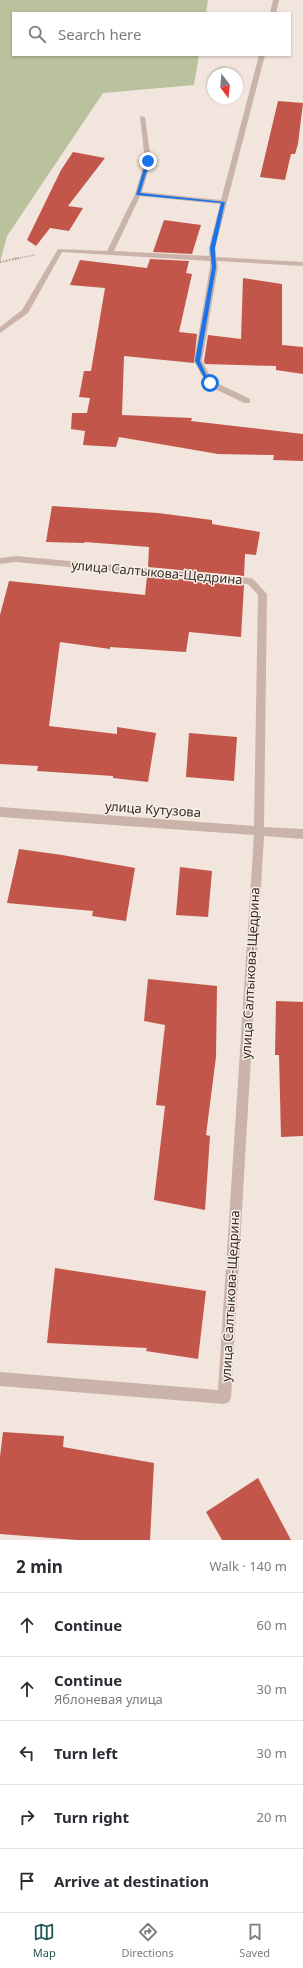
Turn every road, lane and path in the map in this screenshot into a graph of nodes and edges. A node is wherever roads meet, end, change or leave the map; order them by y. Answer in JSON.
{"nodes":[{"id":1,"x":276,"y":0,"type":"edge"},
{"id":2,"x":273,"y":12,"type":"edge"},
{"id":3,"x":262,"y":56,"type":"edge"},
{"id":4,"x":142,"y":118,"type":"dead end"},
{"id":5,"x":138,"y":194,"type":"junction"},
{"id":6,"x":223,"y":202,"type":"junction"},
{"id":7,"x":60,"y":250,"type":"junction"},
{"id":8,"x":110,"y":252,"type":"junction"},
{"id":9,"x":213,"y":258,"type":"junction"},
{"id":10,"x":0,"y":262,"type":"edge"},
{"id":11,"x":303,"y":264,"type":"edge"},
{"id":12,"x":0,"y":331,"type":"edge"},
{"id":13,"x":247,"y":401,"type":"dead end"},
{"id":14,"x":0,"y":561,"type":"edge"},
{"id":15,"x":0,"y":812,"type":"edge"},
{"id":16,"x":259,"y":831,"type":"junction"},
{"id":17,"x":303,"y":834,"type":"edge"},
{"id":18,"x":0,"y":1379,"type":"edge"}],
"edges":[{"from":1,"to":2,"type":"street"},
{"from":3,"to":6,"type":"street"},
{"from":4,"to":5,"type":"street"},
{"from":5,"to":6,"type":"street"},
{"from":5,"to":8,"type":"street"},
{"from":6,"to":9,"type":"street"},
{"from":7,"to":8,"type":"street"},
{"from":7,"to":10,"type":"path"},
{"from":7,"to":12,"type":"street"},
{"from":8,"to":9,"type":"street"},
{"from":9,"to":11,"type":"street"},
{"from":9,"to":13,"type":"street"},
{"from":14,"to":16,"type":"street","name":"улица Салтыкова-Щедрина"},
{"from":15,"to":16,"type":"street","name":"улица Кутузова"},
{"from":16,"to":17,"type":"street","name":"улица Кутузова"},
{"from":16,"to":18,"type":"street","name":"улица Салтыкова-Щедрина"}]}
